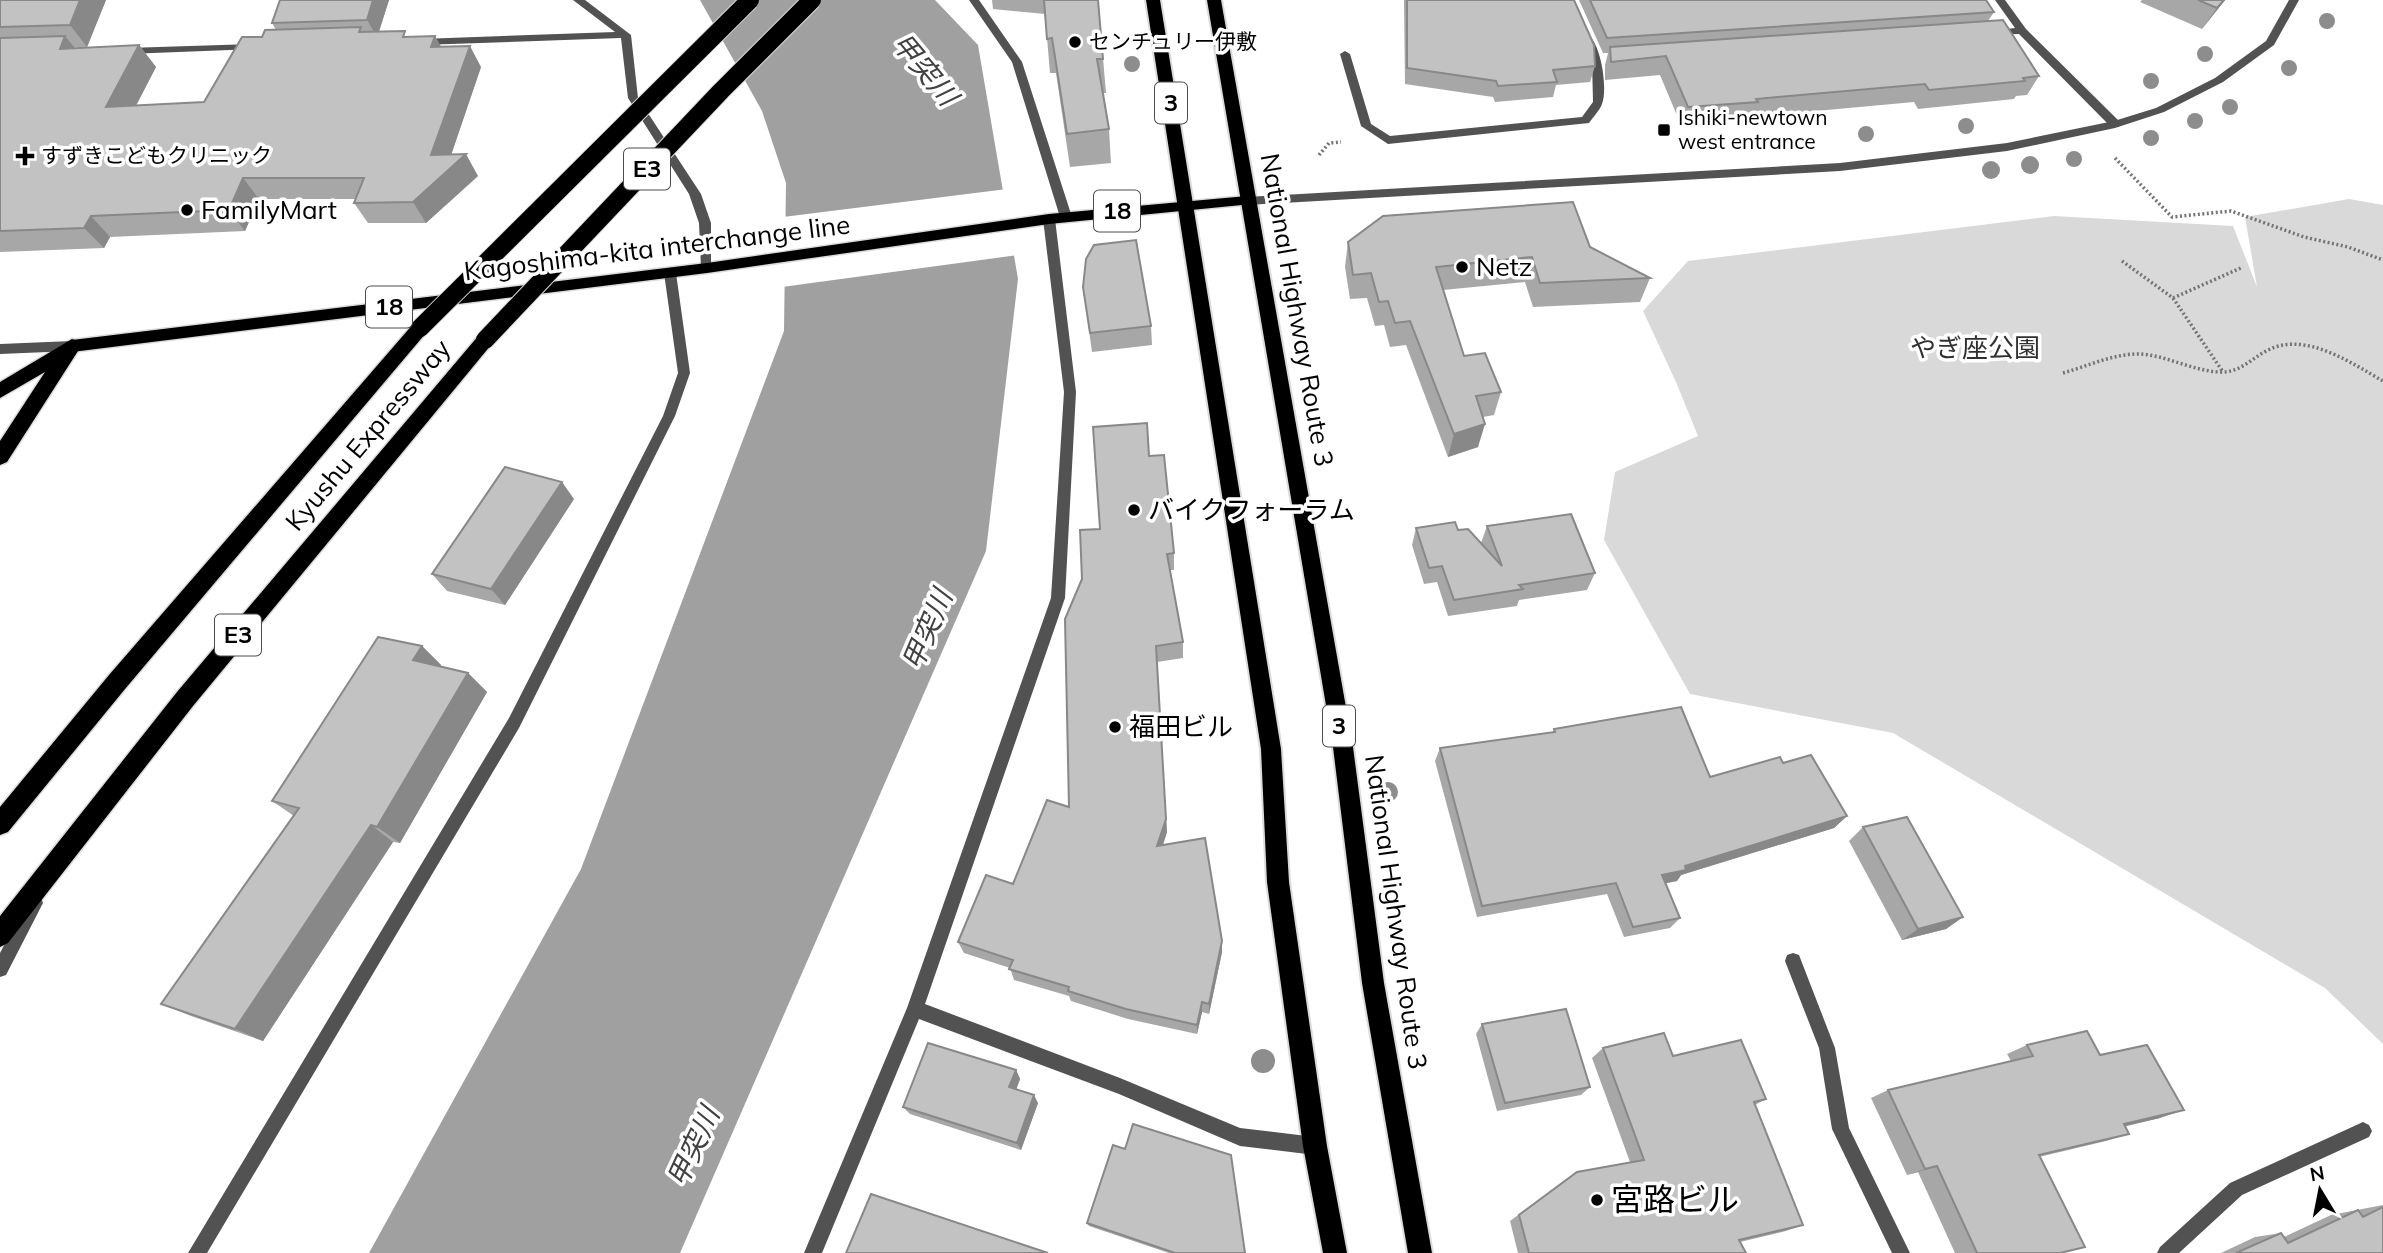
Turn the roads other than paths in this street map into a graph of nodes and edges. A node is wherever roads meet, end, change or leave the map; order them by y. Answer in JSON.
{"nodes":[{"id":1,"x":578,"y":0,"type":"edge"},
{"id":2,"x":750,"y":0,"type":"edge"},
{"id":3,"x":812,"y":0,"type":"edge"},
{"id":4,"x":974,"y":0,"type":"edge"},
{"id":5,"x":1153,"y":0,"type":"edge"},
{"id":6,"x":1214,"y":0,"type":"edge"},
{"id":7,"x":2000,"y":0,"type":"edge"},
{"id":8,"x":2294,"y":0,"type":"edge"},
{"id":9,"x":1581,"y":24,"type":"edge"},
{"id":10,"x":2021,"y":32,"type":"junction"},
{"id":11,"x":1980,"y":34,"type":"edge"},
{"id":12,"x":626,"y":36,"type":"junction"},
{"id":13,"x":403,"y":42,"type":"edge"},
{"id":14,"x":264,"y":47,"type":"edge"},
{"id":15,"x":111,"y":51,"type":"edge"},
{"id":16,"x":1345,"y":54,"type":"dead end"},
{"id":17,"x":1597,"y":60,"type":"junction"},
{"id":18,"x":1611,"y":60,"type":"edge"},
{"id":19,"x":2115,"y":124,"type":"junction"},
{"id":20,"x":1247,"y":201,"type":"junction"},
{"id":21,"x":1186,"y":206,"type":"junction"},
{"id":22,"x":1066,"y":218,"type":"junction"},
{"id":23,"x":1049,"y":219,"type":"junction"},
{"id":24,"x":707,"y":268,"type":"junction"},
{"id":25,"x":670,"y":273,"type":"junction"},
{"id":26,"x":72,"y":346,"type":"junction"},
{"id":27,"x":0,"y":349,"type":"edge"},
{"id":28,"x":0,"y":391,"type":"edge"},
{"id":29,"x":0,"y":457,"type":"edge"},
{"id":30,"x":0,"y":824,"type":"edge"},
{"id":31,"x":61,"y":855,"type":"junction"},
{"id":32,"x":0,"y":935,"type":"edge"},
{"id":33,"x":1793,"y":961,"type":"dead end"},
{"id":34,"x":0,"y":969,"type":"edge"},
{"id":35,"x":915,"y":1009,"type":"junction"},
{"id":36,"x":2363,"y":1131,"type":"dead end"},
{"id":37,"x":1315,"y":1146,"type":"junction"},
{"id":38,"x":197,"y":1253,"type":"edge"},
{"id":39,"x":813,"y":1253,"type":"edge"},
{"id":40,"x":1335,"y":1253,"type":"edge"},
{"id":41,"x":1420,"y":1253,"type":"edge"},
{"id":42,"x":1900,"y":1253,"type":"edge"},
{"id":43,"x":2166,"y":1253,"type":"edge"}],
"edges":[{"from":1,"to":12,"type":"street"},
{"from":2,"to":30,"type":"highway","name":"Kyushu Expressway","number":"E3","bridge":true},
{"from":3,"to":31,"type":"highway","name":"Kyushu Expressway","number":"E3","bridge":true},
{"from":4,"to":22,"type":"street"},
{"from":5,"to":21,"type":"highway","number":"3"},
{"from":6,"to":20,"type":"highway","name":"National Highway Route 3","number":"3"},
{"from":7,"to":10,"type":"street"},
{"from":8,"to":19,"type":"street"},
{"from":9,"to":17,"type":"street"},
{"from":10,"to":11,"type":"street"},
{"from":10,"to":19,"type":"street"},
{"from":12,"to":13,"type":"street"},
{"from":12,"to":24,"type":"street"},
{"from":14,"to":15,"type":"street"},
{"from":16,"to":17,"type":"street"},
{"from":17,"to":18,"type":"street"},
{"from":19,"to":20,"type":"street"},
{"from":20,"to":21,"type":"main road","name":"Kagoshima-kita interchange line","number":"18"},
{"from":20,"to":41,"type":"highway","name":"National Highway Route 3","number":"3"},
{"from":21,"to":22,"type":"main road","name":"Kagoshima-kita interchange line","number":"18"},
{"from":21,"to":37,"type":"highway","number":"3"},
{"from":22,"to":23,"type":"main road","name":"Kagoshima-kita interchange line","number":"18"},
{"from":23,"to":24,"type":"main road","name":"Kagoshima-kita interchange line","number":"18"},
{"from":23,"to":35,"type":"street"},
{"from":24,"to":25,"type":"main road","name":"Kagoshima-kita interchange line","number":"18"},
{"from":25,"to":26,"type":"main road","name":"Kagoshima-kita interchange line","number":"18"},
{"from":25,"to":38,"type":"street"},
{"from":26,"to":27,"type":"street"},
{"from":26,"to":28,"type":"highway"},
{"from":26,"to":29,"type":"highway"},
{"from":31,"to":32,"type":"highway","name":"Kyushu Expressway","number":"E3"},
{"from":31,"to":34,"type":"street"},
{"from":33,"to":42,"type":"street"},
{"from":35,"to":37,"type":"street"},
{"from":35,"to":39,"type":"street"},
{"from":36,"to":43,"type":"street"},
{"from":37,"to":40,"type":"highway","number":"3"}]}
